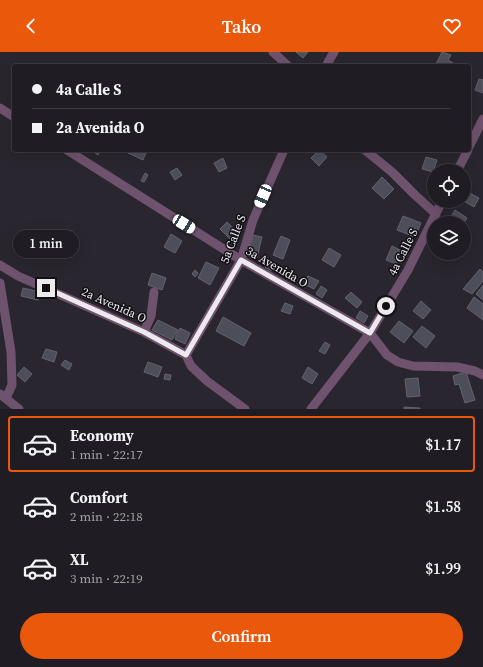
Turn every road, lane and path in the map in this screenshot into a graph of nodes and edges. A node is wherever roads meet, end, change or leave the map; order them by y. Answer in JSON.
{"nodes":[{"id":1,"x":274,"y":52,"type":"edge"},
{"id":2,"x":334,"y":52,"type":"edge"},
{"id":3,"x":286,"y":64,"type":"edge"},
{"id":4,"x":327,"y":64,"type":"edge"},
{"id":5,"x":0,"y":108,"type":"edge"},
{"id":6,"x":12,"y":115,"type":"edge"},
{"id":7,"x":483,"y":119,"type":"edge"},
{"id":8,"x":471,"y":143,"type":"edge"},
{"id":9,"x":70,"y":152,"type":"edge"},
{"id":10,"x":283,"y":152,"type":"edge"},
{"id":11,"x":367,"y":152,"type":"edge"},
{"id":12,"x":467,"y":152,"type":"edge"},
{"id":13,"x":461,"y":164,"type":"edge"},
{"id":14,"x":439,"y":208,"type":"edge"},
{"id":15,"x":436,"y":214,"type":"junction"},
{"id":16,"x":241,"y":260,"type":"junction"},
{"id":17,"x":0,"y":265,"type":"edge"},
{"id":18,"x":0,"y":283,"type":"edge"},
{"id":19,"x":154,"y":292,"type":"dead end"},
{"id":20,"x":144,"y":332,"type":"junction"},
{"id":21,"x":370,"y":333,"type":"junction"},
{"id":22,"x":186,"y":355,"type":"junction"},
{"id":23,"x":483,"y":375,"type":"edge"},
{"id":24,"x":3,"y":396,"type":"edge"},
{"id":25,"x":19,"y":409,"type":"edge"},
{"id":26,"x":245,"y":409,"type":"edge"},
{"id":27,"x":311,"y":409,"type":"edge"}],
"edges":[{"from":1,"to":3,"type":"street"},
{"from":2,"to":4,"type":"street"},
{"from":5,"to":6,"type":"street"},
{"from":7,"to":8,"type":"street"},
{"from":9,"to":16,"type":"street","name":"3a Avenida O"},
{"from":10,"to":16,"type":"street","name":"5a Calle S"},
{"from":11,"to":15,"type":"street"},
{"from":12,"to":13,"type":"street"},
{"from":14,"to":15,"type":"street","name":"4a Calle S"},
{"from":15,"to":21,"type":"street","name":"4a Calle S"},
{"from":16,"to":21,"type":"street","name":"3a Avenida O"},
{"from":16,"to":22,"type":"street","name":"5a Calle S"},
{"from":17,"to":20,"type":"street","name":"2a Avenida O"},
{"from":18,"to":24,"type":"street"},
{"from":19,"to":20,"type":"street"},
{"from":20,"to":22,"type":"street","name":"2a Avenida O"},
{"from":21,"to":23,"type":"street","name":"3a Avenida O"},
{"from":21,"to":27,"type":"street","name":"4a Calle S"},
{"from":22,"to":26,"type":"street","name":"2a Avenida O"},
{"from":24,"to":25,"type":"street"}]}
